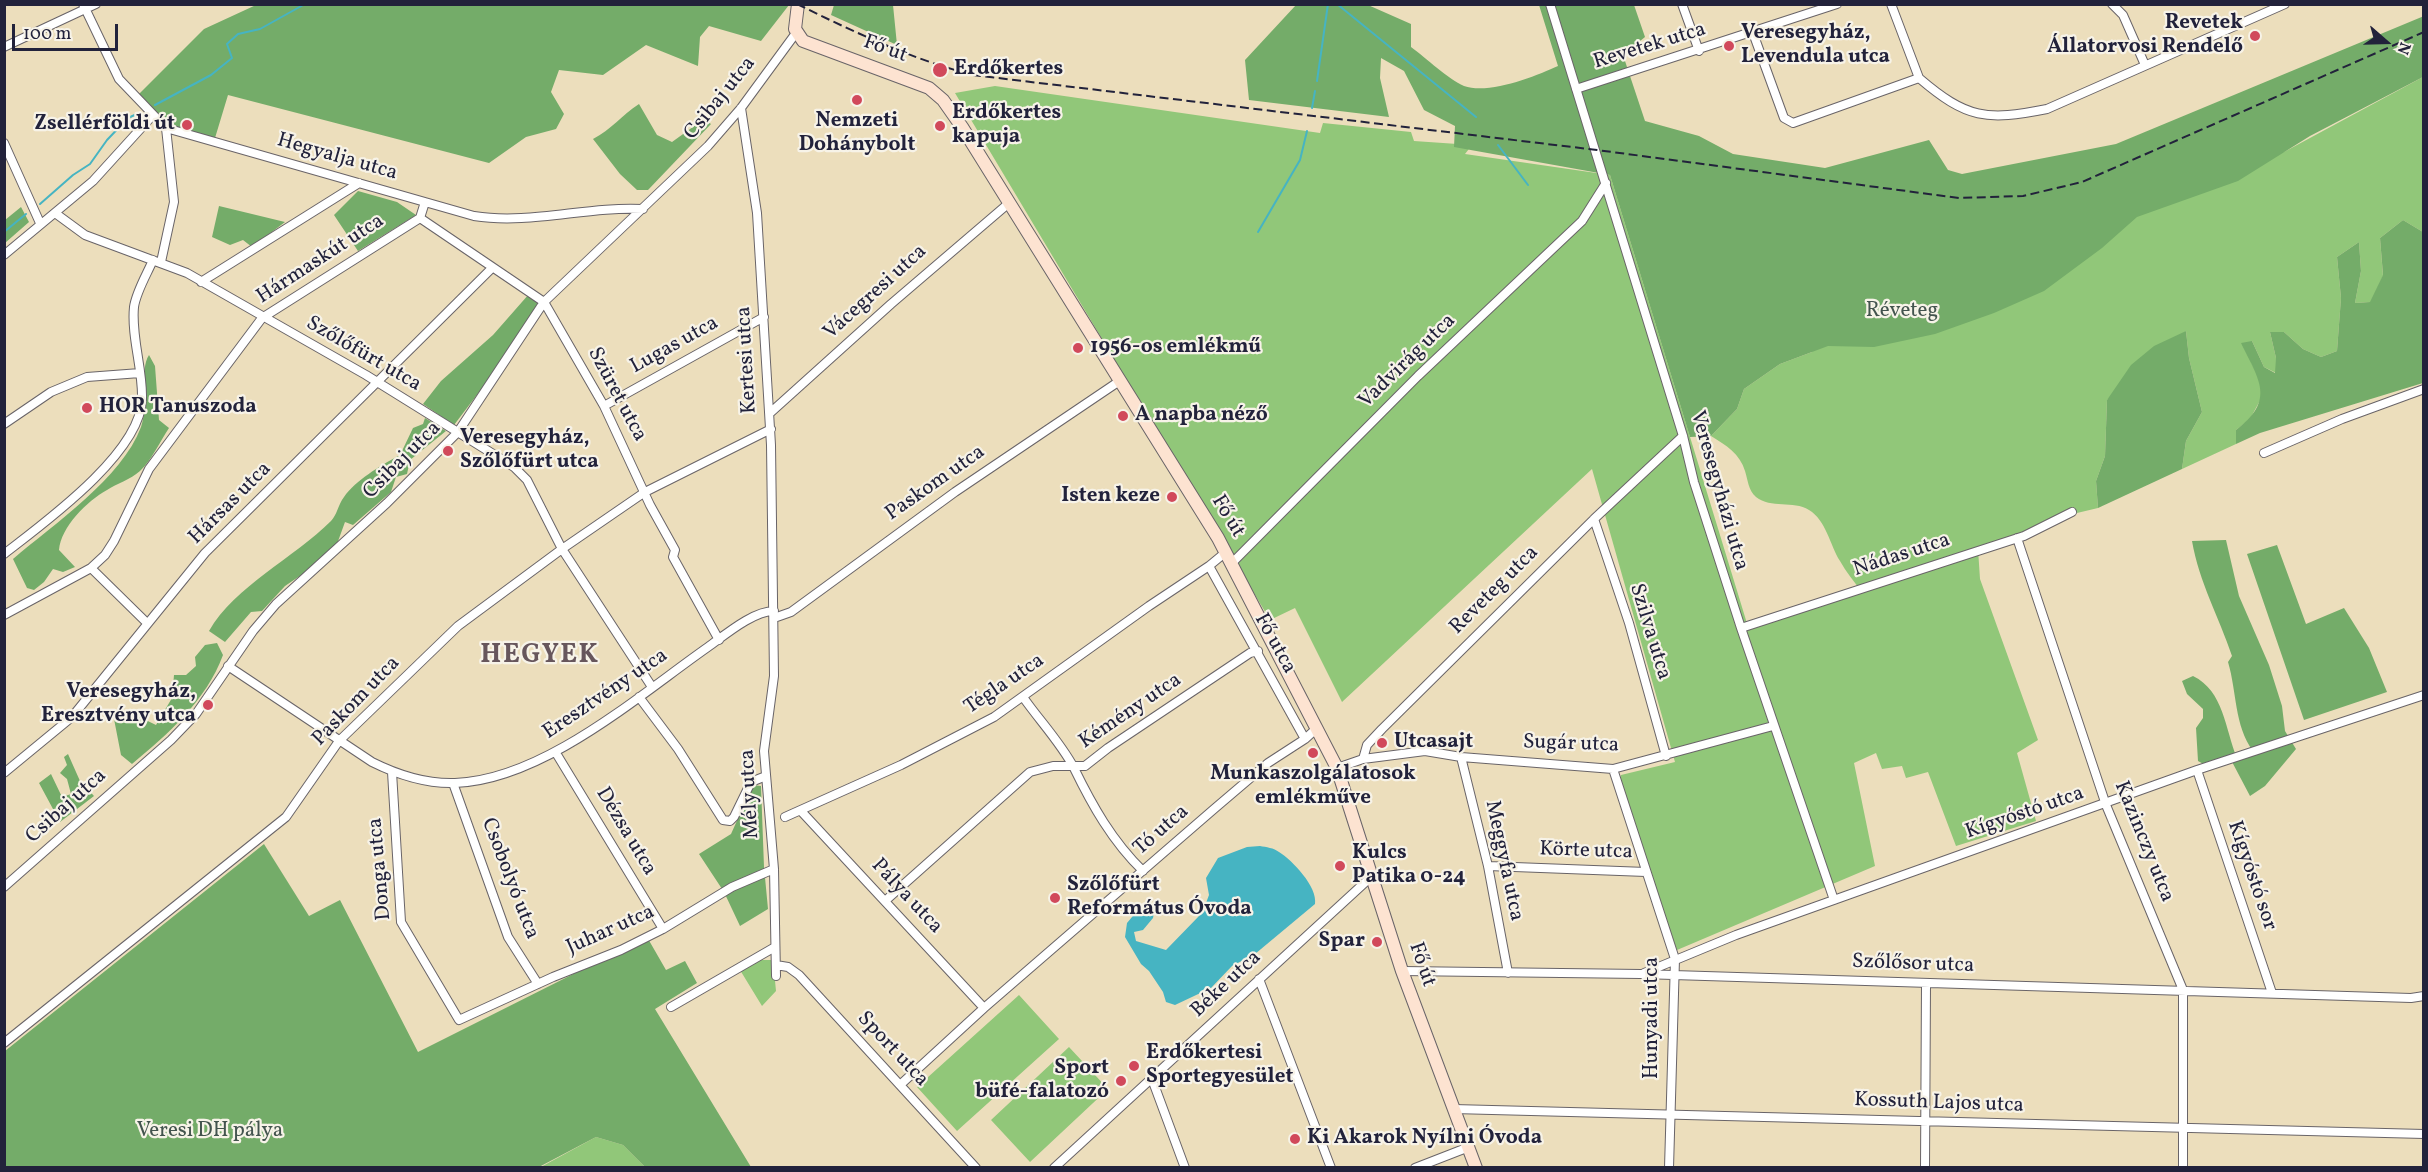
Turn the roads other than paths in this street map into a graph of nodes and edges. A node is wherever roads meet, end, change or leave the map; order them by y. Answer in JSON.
{"nodes":[{"id":1,"x":96,"y":4,"type":"edge"},
{"id":2,"x":1550,"y":4,"type":"edge"},
{"id":3,"x":1682,"y":4,"type":"edge"},
{"id":4,"x":1837,"y":4,"type":"edge"},
{"id":5,"x":1891,"y":4,"type":"edge"},
{"id":6,"x":2112,"y":4,"type":"edge"},
{"id":7,"x":2285,"y":4,"type":"edge"},
{"id":8,"x":798,"y":5,"type":"edge"},
{"id":9,"x":84,"y":7,"type":"edge"},
{"id":10,"x":2270,"y":7,"type":"edge"},
{"id":11,"x":796,"y":33,"type":"junction"},
{"id":12,"x":1753,"y":33,"type":"junction"},
{"id":13,"x":4,"y":47,"type":"edge"},
{"id":14,"x":1699,"y":51,"type":"junction"},
{"id":15,"x":2145,"y":65,"type":"junction"},
{"id":16,"x":1919,"y":78,"type":"junction"},
{"id":17,"x":1576,"y":89,"type":"junction"},
{"id":18,"x":741,"y":108,"type":"junction"},
{"id":19,"x":153,"y":115,"type":"junction"},
{"id":20,"x":166,"y":128,"type":"junction"},
{"id":21,"x":6,"y":148,"type":"edge"},
{"id":22,"x":359,"y":183,"type":"junction"},
{"id":23,"x":1606,"y":183,"type":"junction"},
{"id":24,"x":425,"y":202,"type":"junction"},
{"id":25,"x":1009,"y":203,"type":"junction"},
{"id":26,"x":644,"y":209,"type":"junction"},
{"id":27,"x":55,"y":213,"type":"junction"},
{"id":28,"x":420,"y":219,"type":"junction"},
{"id":29,"x":40,"y":223,"type":"junction"},
{"id":30,"x":4,"y":255,"type":"edge"},
{"id":31,"x":157,"y":261,"type":"junction"},
{"id":32,"x":492,"y":267,"type":"junction"},
{"id":33,"x":201,"y":282,"type":"junction"},
{"id":34,"x":544,"y":302,"type":"junction"},
{"id":35,"x":764,"y":317,"type":"junction"},
{"id":36,"x":262,"y":318,"type":"junction"},
{"id":37,"x":140,"y":373,"type":"junction"},
{"id":38,"x":1121,"y":380,"type":"junction"},
{"id":39,"x":377,"y":382,"type":"junction"},
{"id":40,"x":2424,"y":389,"type":"edge"},
{"id":41,"x":604,"y":406,"type":"junction"},
{"id":42,"x":770,"y":413,"type":"junction"},
{"id":43,"x":4,"y":424,"type":"edge"},
{"id":44,"x":771,"y":429,"type":"junction"},
{"id":45,"x":458,"y":432,"type":"junction"},
{"id":46,"x":1683,"y":436,"type":"junction"},
{"id":47,"x":2264,"y":453,"type":"dead end"},
{"id":48,"x":645,"y":492,"type":"junction"},
{"id":49,"x":2072,"y":512,"type":"dead end"},
{"id":50,"x":1594,"y":519,"type":"junction"},
{"id":51,"x":2017,"y":538,"type":"junction"},
{"id":52,"x":562,"y":549,"type":"junction"},
{"id":53,"x":1226,"y":552,"type":"junction"},
{"id":54,"x":4,"y":554,"type":"edge"},
{"id":55,"x":1231,"y":564,"type":"junction"},
{"id":56,"x":1209,"y":566,"type":"junction"},
{"id":57,"x":91,"y":568,"type":"junction"},
{"id":58,"x":4,"y":615,"type":"edge"},
{"id":59,"x":774,"y":615,"type":"junction"},
{"id":60,"x":147,"y":623,"type":"junction"},
{"id":61,"x":1741,"y":628,"type":"junction"},
{"id":62,"x":719,"y":639,"type":"junction"},
{"id":63,"x":1258,"y":651,"type":"junction"},
{"id":64,"x":228,"y":666,"type":"junction"},
{"id":65,"x":652,"y":687,"type":"junction"},
{"id":66,"x":2424,"y":695,"type":"edge"},
{"id":67,"x":639,"y":697,"type":"junction"},
{"id":68,"x":1023,"y":697,"type":"junction"},
{"id":69,"x":1773,"y":726,"type":"junction"},
{"id":70,"x":1317,"y":728,"type":"junction"},
{"id":71,"x":1305,"y":739,"type":"junction"},
{"id":72,"x":339,"y":741,"type":"junction"},
{"id":73,"x":556,"y":753,"type":"junction"},
{"id":74,"x":1666,"y":756,"type":"junction"},
{"id":75,"x":1461,"y":757,"type":"junction"},
{"id":76,"x":1363,"y":759,"type":"junction"},
{"id":77,"x":1074,"y":768,"type":"junction"},
{"id":78,"x":1336,"y":768,"type":"junction"},
{"id":79,"x":1614,"y":769,"type":"junction"},
{"id":80,"x":2197,"y":770,"type":"junction"},
{"id":81,"x":392,"y":772,"type":"junction"},
{"id":82,"x":4,"y":773,"type":"edge"},
{"id":83,"x":766,"y":776,"type":"junction"},
{"id":84,"x":453,"y":783,"type":"junction"},
{"id":85,"x":2106,"y":805,"type":"junction"},
{"id":86,"x":801,"y":811,"type":"junction"},
{"id":87,"x":785,"y":817,"type":"dead end"},
{"id":88,"x":1488,"y":866,"type":"junction"},
{"id":89,"x":774,"y":869,"type":"junction"},
{"id":90,"x":1143,"y":871,"type":"junction"},
{"id":91,"x":1646,"y":872,"type":"junction"},
{"id":92,"x":1372,"y":876,"type":"junction"},
{"id":93,"x":4,"y":887,"type":"edge"},
{"id":94,"x":1834,"y":900,"type":"junction"},
{"id":95,"x":885,"y":901,"type":"junction"},
{"id":96,"x":663,"y":930,"type":"junction"},
{"id":97,"x":776,"y":947,"type":"junction"},
{"id":98,"x":1675,"y":959,"type":"junction"},
{"id":99,"x":776,"y":965,"type":"junction"},
{"id":100,"x":1402,"y":971,"type":"junction"},
{"id":101,"x":1508,"y":973,"type":"junction"},
{"id":102,"x":1641,"y":974,"type":"junction"},
{"id":103,"x":1672,"y":975,"type":"junction"},
{"id":104,"x":776,"y":976,"type":"dead end"},
{"id":105,"x":1259,"y":979,"type":"junction"},
{"id":106,"x":538,"y":984,"type":"junction"},
{"id":107,"x":1926,"y":984,"type":"junction"},
{"id":108,"x":2184,"y":990,"type":"junction"},
{"id":109,"x":2272,"y":993,"type":"junction"},
{"id":110,"x":2424,"y":996,"type":"edge"},
{"id":111,"x":671,"y":1007,"type":"dead end"},
{"id":112,"x":984,"y":1008,"type":"junction"},
{"id":113,"x":459,"y":1020,"type":"joint"},
{"id":114,"x":4,"y":1044,"type":"edge"},
{"id":115,"x":1152,"y":1079,"type":"junction"},
{"id":116,"x":900,"y":1085,"type":"junction"},
{"id":117,"x":1453,"y":1109,"type":"junction"},
{"id":118,"x":1671,"y":1114,"type":"junction"},
{"id":119,"x":1925,"y":1122,"type":"junction"},
{"id":120,"x":2184,"y":1128,"type":"junction"},
{"id":121,"x":2424,"y":1134,"type":"edge"},
{"id":122,"x":1468,"y":1147,"type":"junction"},
{"id":123,"x":976,"y":1167,"type":"edge"},
{"id":124,"x":1054,"y":1167,"type":"edge"},
{"id":125,"x":1185,"y":1167,"type":"edge"},
{"id":126,"x":1331,"y":1167,"type":"edge"},
{"id":127,"x":1415,"y":1167,"type":"edge"},
{"id":128,"x":1476,"y":1167,"type":"edge"},
{"id":129,"x":1669,"y":1167,"type":"edge"},
{"id":130,"x":1925,"y":1167,"type":"edge"},
{"id":131,"x":2183,"y":1167,"type":"edge"}],
"edges":[{"from":1,"to":9,"type":"street"},
{"from":2,"to":17,"type":"street","name":"Veresegyházi utca"},
{"from":3,"to":14,"type":"street"},
{"from":4,"to":12,"type":"street","name":"Revetek utca"},
{"from":5,"to":16,"type":"street"},
{"from":6,"to":15,"type":"street"},
{"from":7,"to":10,"type":"street"},
{"from":8,"to":11,"type":"main road"},
{"from":9,"to":13,"type":"street"},
{"from":9,"to":19,"type":"street","name":"Hegyalja utca"},
{"from":10,"to":15,"type":"street"},
{"from":11,"to":18,"type":"street","name":"Csibaj utca"},
{"from":11,"to":25,"type":"main road","name":"Fő út"},
{"from":12,"to":14,"type":"street","name":"Revetek utca"},
{"from":12,"to":16,"type":"street"},
{"from":14,"to":17,"type":"street","name":"Revetek utca"},
{"from":15,"to":16,"type":"street"},
{"from":17,"to":23,"type":"street","name":"Veresegyházi utca"},
{"from":18,"to":26,"type":"street","name":"Csibaj utca"},
{"from":18,"to":35,"type":"street","name":"Kertesi utca"},
{"from":19,"to":20,"type":"street","name":"Hegyalja utca"},
{"from":19,"to":27,"type":"street"},
{"from":20,"to":22,"type":"street","name":"Hegyalja utca"},
{"from":20,"to":31,"type":"street"},
{"from":21,"to":29,"type":"street"},
{"from":22,"to":24,"type":"street","name":"Hegyalja utca"},
{"from":22,"to":33,"type":"street"},
{"from":23,"to":46,"type":"street","name":"Veresegyházi utca"},
{"from":23,"to":55,"type":"street","name":"Vadvirág utca"},
{"from":24,"to":26,"type":"street","name":"Hegyalja utca"},
{"from":24,"to":28,"type":"street"},
{"from":25,"to":38,"type":"main road","name":"Fő út"},
{"from":25,"to":42,"type":"street","name":"Vácegresi utca"},
{"from":26,"to":34,"type":"street","name":"Csibaj utca"},
{"from":27,"to":29,"type":"street"},
{"from":27,"to":31,"type":"street","name":"Szőlőfürt utca"},
{"from":28,"to":32,"type":"street","name":"Szüret utca"},
{"from":28,"to":36,"type":"street","name":"Hármaskút utca"},
{"from":29,"to":30,"type":"street"},
{"from":31,"to":33,"type":"street","name":"Szőlőfürt utca"},
{"from":31,"to":37,"type":"street"},
{"from":32,"to":34,"type":"street","name":"Szüret utca"},
{"from":32,"to":39,"type":"street","name":"Hársas utca"},
{"from":33,"to":36,"type":"street","name":"Szőlőfürt utca"},
{"from":34,"to":41,"type":"street","name":"Szüret utca"},
{"from":34,"to":45,"type":"street","name":"Csibaj utca"},
{"from":35,"to":41,"type":"street","name":"Lugas utca"},
{"from":35,"to":42,"type":"street","name":"Kertesi utca"},
{"from":36,"to":39,"type":"street","name":"Szőlőfürt utca"},
{"from":36,"to":57,"type":"street","name":"Hármaskút utca"},
{"from":37,"to":43,"type":"street"},
{"from":37,"to":54,"type":"street"},
{"from":38,"to":53,"type":"main road","name":"Fő út"},
{"from":38,"to":59,"type":"street","name":"Paskom utca"},
{"from":39,"to":45,"type":"street","name":"Szőlőfürt utca"},
{"from":39,"to":60,"type":"street","name":"Hársas utca"},
{"from":40,"to":47,"type":"street"},
{"from":41,"to":48,"type":"street","name":"Szüret utca"},
{"from":42,"to":44,"type":"street","name":"Kertesi utca"},
{"from":44,"to":48,"type":"street","name":"Paskom utca"},
{"from":44,"to":59,"type":"street","name":"Kertesi utca"},
{"from":45,"to":52,"type":"street","name":"Szőlőfürt utca"},
{"from":45,"to":64,"type":"street","name":"Csibaj utca"},
{"from":46,"to":50,"type":"street","name":"Reveteg utca"},
{"from":46,"to":61,"type":"street","name":"Veresegyházi utca"},
{"from":48,"to":52,"type":"street","name":"Paskom utca"},
{"from":48,"to":62,"type":"street","name":"Szüret utca"},
{"from":49,"to":51,"type":"street","name":"Nádas utca"},
{"from":50,"to":74,"type":"street","name":"Szilva utca"},
{"from":50,"to":76,"type":"street","name":"Reveteg utca"},
{"from":51,"to":61,"type":"street","name":"Nádas utca"},
{"from":51,"to":85,"type":"street","name":"Kazinczy utca"},
{"from":52,"to":65,"type":"street","name":"Szőlőfürt utca"},
{"from":52,"to":72,"type":"street","name":"Paskom utca"},
{"from":53,"to":55,"type":"main road","name":"Fő út"},
{"from":53,"to":56,"type":"street","name":"Tégla utca"},
{"from":55,"to":70,"type":"main road","name":"Fő út"},
{"from":56,"to":63,"type":"street","name":"Fő utca"},
{"from":56,"to":68,"type":"street","name":"Tégla utca"},
{"from":57,"to":58,"type":"street","name":"Hármaskút utca"},
{"from":57,"to":60,"type":"street"},
{"from":59,"to":62,"type":"street","name":"Eresztvény utca"},
{"from":59,"to":83,"type":"street","name":"Mély utca"},
{"from":60,"to":82,"type":"street","name":"Hársas utca"},
{"from":61,"to":69,"type":"street","name":"Veresegyházi utca"},
{"from":62,"to":65,"type":"street","name":"Eresztvény utca"},
{"from":63,"to":71,"type":"street","name":"Fő utca"},
{"from":63,"to":77,"type":"street","name":"Kémény utca"},
{"from":64,"to":72,"type":"street","name":"Eresztvény utca"},
{"from":64,"to":93,"type":"street","name":"Csibaj utca"},
{"from":65,"to":67,"type":"street","name":"Eresztvény utca"},
{"from":66,"to":80,"type":"street","name":"Kígyóstó utca"},
{"from":67,"to":73,"type":"street","name":"Eresztvény utca"},
{"from":67,"to":83,"type":"street"},
{"from":68,"to":77,"type":"street"},
{"from":68,"to":86,"type":"street","name":"Tégla utca"},
{"from":69,"to":74,"type":"street","name":"Sugár utca"},
{"from":69,"to":94,"type":"street","name":"Veresegyházi utca"},
{"from":70,"to":71,"type":"street","name":"Tó utca"},
{"from":70,"to":78,"type":"main road","name":"Fő út"},
{"from":71,"to":90,"type":"street","name":"Tó utca"},
{"from":72,"to":81,"type":"street","name":"Eresztvény utca"},
{"from":72,"to":114,"type":"street","name":"Paskom utca"},
{"from":73,"to":84,"type":"street","name":"Eresztvény utca"},
{"from":73,"to":96,"type":"street","name":"Dézsa utca"},
{"from":74,"to":79,"type":"street","name":"Sugár utca"},
{"from":75,"to":76,"type":"street","name":"Sugár utca"},
{"from":75,"to":79,"type":"street","name":"Sugár utca"},
{"from":75,"to":88,"type":"street","name":"Meggyfa utca"},
{"from":76,"to":78,"type":"street"},
{"from":77,"to":90,"type":"street"},
{"from":77,"to":95,"type":"street","name":"Kémény utca"},
{"from":78,"to":92,"type":"main road","name":"Fő út"},
{"from":79,"to":91,"type":"street","name":"Hunyadi utca"},
{"from":80,"to":85,"type":"street","name":"Kígyóstó utca"},
{"from":80,"to":109,"type":"street","name":"Kígyóstó sor"},
{"from":81,"to":84,"type":"street","name":"Eresztvény utca"},
{"from":81,"to":113,"type":"street","name":"Donga utca"},
{"from":83,"to":89,"type":"street","name":"Mély utca"},
{"from":84,"to":106,"type":"street","name":"Csobolyó utca"},
{"from":85,"to":94,"type":"street","name":"Kígyóstó utca"},
{"from":85,"to":108,"type":"street","name":"Kazinczy utca"},
{"from":86,"to":87,"type":"street","name":"Tégla utca"},
{"from":86,"to":95,"type":"street","name":"Pálya utca"},
{"from":88,"to":91,"type":"street","name":"Körte utca"},
{"from":88,"to":101,"type":"street","name":"Meggyfa utca"},
{"from":89,"to":96,"type":"street","name":"Juhar utca"},
{"from":89,"to":97,"type":"street","name":"Mély utca"},
{"from":90,"to":112,"type":"street","name":"Tó utca"},
{"from":91,"to":98,"type":"street","name":"Hunyadi utca"},
{"from":92,"to":100,"type":"main road","name":"Fő út"},
{"from":92,"to":105,"type":"street","name":"Béke utca"},
{"from":94,"to":98,"type":"street","name":"Kígyóstó utca"},
{"from":95,"to":112,"type":"street","name":"Pálya utca"},
{"from":96,"to":106,"type":"street","name":"Juhar utca"},
{"from":97,"to":99,"type":"street","name":"Mély utca"},
{"from":97,"to":111,"type":"street"},
{"from":98,"to":102,"type":"street","name":"Kígyóstó utca"},
{"from":98,"to":103,"type":"street","name":"Hunyadi utca"},
{"from":99,"to":104,"type":"street","name":"Mély utca"},
{"from":99,"to":116,"type":"street","name":"Sport utca"},
{"from":100,"to":101,"type":"street","name":"Szőlősor utca"},
{"from":100,"to":117,"type":"main road","name":"Fő út"},
{"from":101,"to":102,"type":"street","name":"Szőlősor utca"},
{"from":102,"to":103,"type":"street","name":"Szőlősor utca"},
{"from":103,"to":107,"type":"street","name":"Szőlősor utca"},
{"from":103,"to":118,"type":"street","name":"Hunyadi utca"},
{"from":105,"to":115,"type":"street","name":"Béke utca"},
{"from":105,"to":126,"type":"street"},
{"from":106,"to":113,"type":"street","name":"Juhar utca"},
{"from":107,"to":108,"type":"street","name":"Szőlősor utca"},
{"from":107,"to":119,"type":"street"},
{"from":108,"to":109,"type":"street","name":"Szőlősor utca"},
{"from":108,"to":120,"type":"street","name":"Kazinczy utca"},
{"from":109,"to":110,"type":"street","name":"Szőlősor utca"},
{"from":112,"to":116,"type":"street","name":"Tó utca"},
{"from":115,"to":124,"type":"street","name":"Béke utca"},
{"from":115,"to":125,"type":"street"},
{"from":116,"to":123,"type":"street","name":"Sport utca"},
{"from":117,"to":118,"type":"street","name":"Kossuth Lajos utca"},
{"from":117,"to":122,"type":"main road","name":"Fő út"},
{"from":118,"to":119,"type":"street","name":"Kossuth Lajos utca"},
{"from":118,"to":129,"type":"street","name":"Hunyadi utca"},
{"from":119,"to":120,"type":"street","name":"Kossuth Lajos utca"},
{"from":119,"to":130,"type":"street"},
{"from":120,"to":121,"type":"street","name":"Kossuth Lajos utca"},
{"from":120,"to":131,"type":"street","name":"Kazinczy utca"},
{"from":122,"to":127,"type":"street"},
{"from":122,"to":128,"type":"main road","name":"Fő út"}]}
